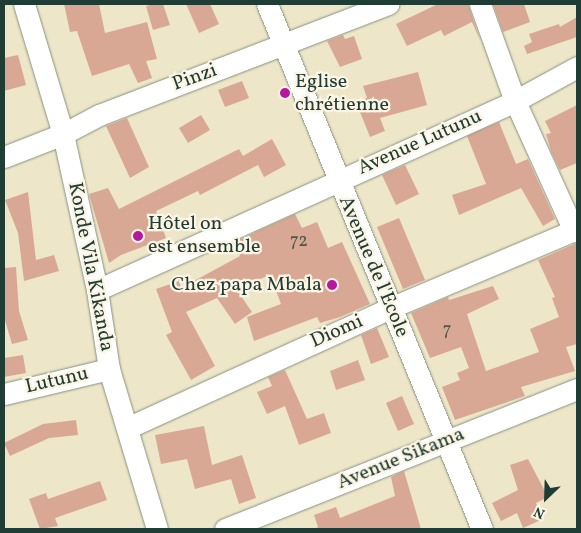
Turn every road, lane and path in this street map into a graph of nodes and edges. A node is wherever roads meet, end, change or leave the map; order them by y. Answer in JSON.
{"nodes":[{"id":1,"x":24,"y":4,"type":"edge"},
{"id":2,"x":267,"y":4,"type":"edge"},
{"id":3,"x":388,"y":4,"type":"edge"},
{"id":4,"x":480,"y":4,"type":"edge"},
{"id":5,"x":282,"y":46,"type":"junction"},
{"id":6,"x":577,"y":68,"type":"edge"},
{"id":7,"x":515,"y":101,"type":"junction"},
{"id":8,"x":63,"y":134,"type":"junction"},
{"id":9,"x":4,"y":157,"type":"edge"},
{"id":10,"x":337,"y":181,"type":"junction"},
{"id":11,"x":576,"y":230,"type":"edge"},
{"id":12,"x":97,"y":290,"type":"junction"},
{"id":13,"x":390,"y":308,"type":"junction"},
{"id":14,"x":109,"y":369,"type":"junction"},
{"id":15,"x":577,"y":389,"type":"edge"},
{"id":16,"x":4,"y":394,"type":"edge"},
{"id":17,"x":127,"y":428,"type":"junction"},
{"id":18,"x":444,"y":440,"type":"junction"},
{"id":19,"x":157,"y":529,"type":"edge"},
{"id":20,"x":225,"y":529,"type":"edge"},
{"id":21,"x":482,"y":529,"type":"edge"}],
"edges":[{"from":1,"to":8,"type":"street","name":"Konde Vila Kikanda"},
{"from":2,"to":5,"type":"street","name":"Avenue de l'Ecole"},
{"from":3,"to":5,"type":"street","name":"Pinzi"},
{"from":4,"to":7,"type":"street"},
{"from":5,"to":8,"type":"street","name":"Pinzi"},
{"from":5,"to":10,"type":"street","name":"Avenue de l'Ecole"},
{"from":6,"to":7,"type":"street","name":"Avenue Lutunu"},
{"from":7,"to":10,"type":"street","name":"Avenue Lutunu"},
{"from":7,"to":11,"type":"street"},
{"from":8,"to":9,"type":"street","name":"Pinzi"},
{"from":8,"to":12,"type":"street","name":"Konde Vila Kikanda"},
{"from":10,"to":12,"type":"street","name":"Avenue Lutunu"},
{"from":10,"to":13,"type":"street","name":"Avenue de l'Ecole"},
{"from":11,"to":13,"type":"street","name":"Diomi"},
{"from":12,"to":14,"type":"street","name":"Konde Vila Kikanda"},
{"from":13,"to":17,"type":"street","name":"Diomi"},
{"from":13,"to":18,"type":"street","name":"Avenue de l'Ecole"},
{"from":14,"to":16,"type":"street","name":"Lutunu"},
{"from":14,"to":17,"type":"street","name":"Konde Vila Kikanda"},
{"from":15,"to":18,"type":"street","name":"Avenue Sikama"},
{"from":17,"to":19,"type":"street","name":"Konde Vila Kikanda"},
{"from":18,"to":20,"type":"street","name":"Avenue Sikama"},
{"from":18,"to":21,"type":"street","name":"Avenue de l'Ecole"}]}
